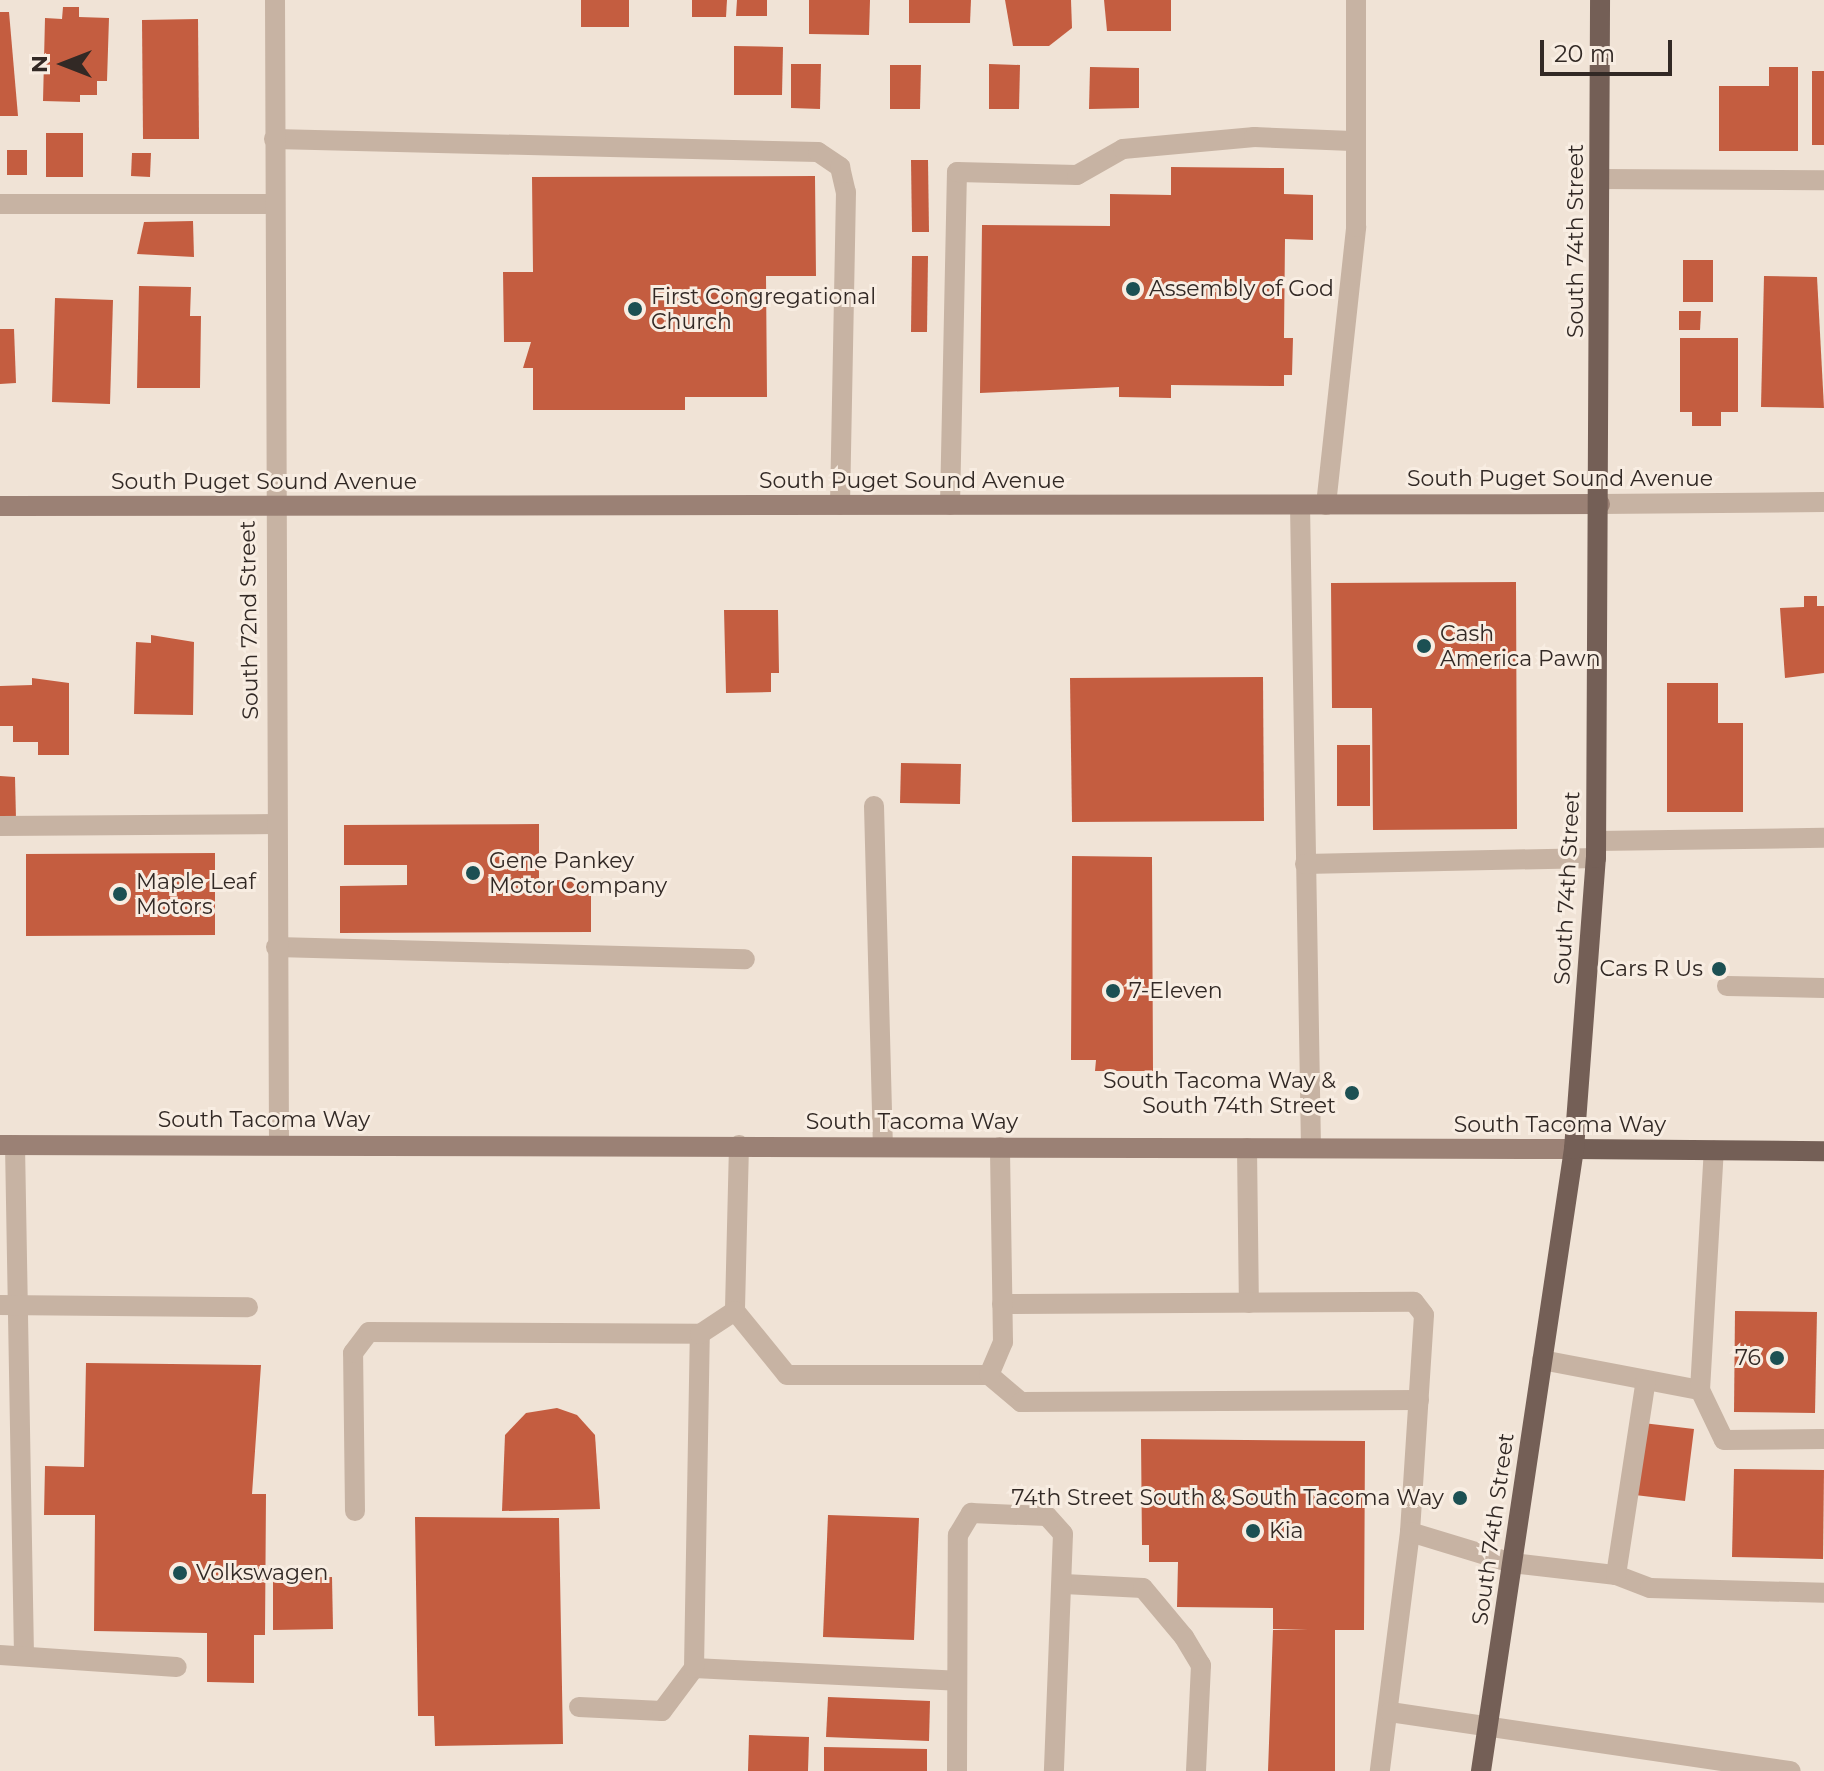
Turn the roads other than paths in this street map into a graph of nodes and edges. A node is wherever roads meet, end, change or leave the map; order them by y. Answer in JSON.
{"nodes":[{"id":1,"x":275,"y":0,"type":"edge"},
{"id":2,"x":1356,"y":0,"type":"edge"},
{"id":3,"x":1600,"y":0,"type":"edge"},
{"id":4,"x":274,"y":139,"type":"junction"},
{"id":5,"x":1352,"y":141,"type":"junction"},
{"id":6,"x":1600,"y":179,"type":"junction"},
{"id":7,"x":1824,"y":180,"type":"edge"},
{"id":8,"x":0,"y":204,"type":"edge"},
{"id":9,"x":273,"y":204,"type":"junction"},
{"id":10,"x":1824,"y":502,"type":"edge"},
{"id":11,"x":1600,"y":504,"type":"junction"},
{"id":12,"x":840,"y":505,"type":"junction"},
{"id":13,"x":950,"y":505,"type":"junction"},
{"id":14,"x":1300,"y":505,"type":"junction"},
{"id":15,"x":1326,"y":505,"type":"junction"},
{"id":16,"x":0,"y":506,"type":"edge"},
{"id":17,"x":271,"y":506,"type":"junction"},
{"id":18,"x":874,"y":806,"type":"dead end"},
{"id":19,"x":276,"y":824,"type":"junction"},
{"id":20,"x":0,"y":826,"type":"edge"},
{"id":21,"x":1824,"y":838,"type":"edge"},
{"id":22,"x":1596,"y":850,"type":"junction"},
{"id":23,"x":1305,"y":864,"type":"junction"},
{"id":24,"x":276,"y":947,"type":"junction"},
{"id":25,"x":745,"y":959,"type":"dead end"},
{"id":26,"x":1727,"y":986,"type":"dead end"},
{"id":27,"x":1824,"y":988,"type":"edge"},
{"id":28,"x":279,"y":1143,"type":"junction"},
{"id":29,"x":8,"y":1145,"type":"edge"},
{"id":30,"x":739,"y":1145,"type":"junction"},
{"id":31,"x":883,"y":1146,"type":"junction"},
{"id":32,"x":1000,"y":1147,"type":"junction"},
{"id":33,"x":1247,"y":1148,"type":"junction"},
{"id":34,"x":1311,"y":1148,"type":"junction"},
{"id":35,"x":1574,"y":1149,"type":"junction"},
{"id":36,"x":1714,"y":1150,"type":"junction"},
{"id":37,"x":1824,"y":1151,"type":"edge"},
{"id":38,"x":1249,"y":1303,"type":"junction"},
{"id":39,"x":1002,"y":1304,"type":"junction"},
{"id":40,"x":9,"y":1306,"type":"edge"},
{"id":41,"x":248,"y":1307,"type":"dead end"},
{"id":42,"x":735,"y":1311,"type":"junction"},
{"id":43,"x":700,"y":1334,"type":"junction"},
{"id":44,"x":1542,"y":1360,"type":"junction"},
{"id":45,"x":989,"y":1375,"type":"junction"},
{"id":46,"x":1646,"y":1380,"type":"junction"},
{"id":47,"x":9,"y":1386,"type":"edge"},
{"id":48,"x":1700,"y":1390,"type":"junction"},
{"id":49,"x":1419,"y":1400,"type":"junction"},
{"id":50,"x":1824,"y":1439,"type":"edge"},
{"id":51,"x":10,"y":1467,"type":"edge"},
{"id":52,"x":355,"y":1511,"type":"dead end"},
{"id":53,"x":1410,"y":1532,"type":"junction"},
{"id":54,"x":0,"y":1549,"type":"edge"},
{"id":55,"x":22,"y":1549,"type":"junction"},
{"id":56,"x":1512,"y":1563,"type":"junction"},
{"id":57,"x":1616,"y":1575,"type":"junction"},
{"id":58,"x":1064,"y":1584,"type":"junction"},
{"id":59,"x":1824,"y":1593,"type":"edge"},
{"id":60,"x":0,"y":1655,"type":"edge"},
{"id":61,"x":24,"y":1655,"type":"junction"},
{"id":62,"x":177,"y":1667,"type":"dead end"},
{"id":63,"x":694,"y":1668,"type":"junction"},
{"id":64,"x":957,"y":1681,"type":"junction"},
{"id":65,"x":579,"y":1707,"type":"dead end"},
{"id":66,"x":1390,"y":1712,"type":"junction"},
{"id":67,"x":1487,"y":1727,"type":"junction"},
{"id":68,"x":957,"y":1771,"type":"edge"},
{"id":69,"x":1054,"y":1771,"type":"edge"},
{"id":70,"x":1196,"y":1771,"type":"edge"},
{"id":71,"x":1380,"y":1771,"type":"edge"},
{"id":72,"x":1481,"y":1771,"type":"edge"},
{"id":73,"x":1791,"y":1771,"type":"edge"}],
"edges":[{"from":1,"to":4,"type":"street","name":"South 72nd Street"},
{"from":2,"to":5,"type":"street"},
{"from":3,"to":6,"type":"main road","name":"South 74th Street"},
{"from":4,"to":9,"type":"street","name":"South 72nd Street"},
{"from":4,"to":12,"type":"street"},
{"from":5,"to":13,"type":"street"},
{"from":5,"to":15,"type":"street"},
{"from":6,"to":7,"type":"street"},
{"from":6,"to":11,"type":"main road","name":"South 74th Street"},
{"from":8,"to":9,"type":"street"},
{"from":9,"to":17,"type":"street","name":"South 72nd Street"},
{"from":10,"to":11,"type":"street","name":"South Puget Sound Avenue"},
{"from":11,"to":15,"type":"street","name":"South Puget Sound Avenue"},
{"from":11,"to":22,"type":"main road","name":"South 74th Street"},
{"from":12,"to":13,"type":"street","name":"South Puget Sound Avenue"},
{"from":12,"to":17,"type":"street","name":"South Puget Sound Avenue"},
{"from":13,"to":14,"type":"street","name":"South Puget Sound Avenue"},
{"from":14,"to":15,"type":"street","name":"South Puget Sound Avenue"},
{"from":14,"to":23,"type":"street"},
{"from":16,"to":17,"type":"street","name":"South Puget Sound Avenue"},
{"from":17,"to":19,"type":"street","name":"South 72nd Street"},
{"from":18,"to":31,"type":"street"},
{"from":19,"to":20,"type":"street"},
{"from":19,"to":24,"type":"street","name":"South 72nd Street"},
{"from":21,"to":22,"type":"street"},
{"from":22,"to":23,"type":"street"},
{"from":22,"to":35,"type":"main road","name":"South 74th Street"},
{"from":23,"to":34,"type":"street"},
{"from":24,"to":25,"type":"street"},
{"from":24,"to":28,"type":"street","name":"South 72nd Street"},
{"from":26,"to":27,"type":"street"},
{"from":28,"to":29,"type":"street","name":"South Tacoma Way"},
{"from":28,"to":30,"type":"street","name":"South Tacoma Way"},
{"from":29,"to":40,"type":"street"},
{"from":30,"to":31,"type":"street","name":"South Tacoma Way"},
{"from":30,"to":42,"type":"street"},
{"from":31,"to":32,"type":"street","name":"South Tacoma Way"},
{"from":32,"to":33,"type":"street","name":"South Tacoma Way"},
{"from":32,"to":39,"type":"street"},
{"from":33,"to":34,"type":"street","name":"South Tacoma Way"},
{"from":33,"to":38,"type":"street"},
{"from":34,"to":35,"type":"street","name":"South Tacoma Way"},
{"from":35,"to":36,"type":"main road","name":"South Tacoma Way"},
{"from":35,"to":44,"type":"main road","name":"South 74th Street"},
{"from":36,"to":37,"type":"main road","name":"South Tacoma Way"},
{"from":36,"to":48,"type":"street"},
{"from":38,"to":39,"type":"street"},
{"from":38,"to":49,"type":"street"},
{"from":39,"to":45,"type":"street"},
{"from":40,"to":41,"type":"street"},
{"from":40,"to":47,"type":"street"},
{"from":42,"to":43,"type":"street"},
{"from":42,"to":45,"type":"street"},
{"from":43,"to":52,"type":"street"},
{"from":43,"to":63,"type":"street"},
{"from":44,"to":46,"type":"street"},
{"from":44,"to":56,"type":"main road","name":"South 74th Street"},
{"from":45,"to":49,"type":"street"},
{"from":46,"to":48,"type":"street"},
{"from":46,"to":57,"type":"street"},
{"from":47,"to":51,"type":"street"},
{"from":48,"to":50,"type":"street"},
{"from":49,"to":53,"type":"street"},
{"from":51,"to":55,"type":"street"},
{"from":53,"to":56,"type":"street"},
{"from":53,"to":66,"type":"street"},
{"from":54,"to":55,"type":"street"},
{"from":55,"to":61,"type":"street"},
{"from":56,"to":57,"type":"street"},
{"from":56,"to":67,"type":"main road","name":"South 74th Street"},
{"from":57,"to":59,"type":"street"},
{"from":58,"to":64,"type":"street"},
{"from":58,"to":69,"type":"street"},
{"from":58,"to":70,"type":"street"},
{"from":60,"to":61,"type":"street"},
{"from":61,"to":62,"type":"street"},
{"from":63,"to":64,"type":"street"},
{"from":63,"to":65,"type":"street"},
{"from":64,"to":68,"type":"street"},
{"from":66,"to":67,"type":"street"},
{"from":66,"to":71,"type":"street"},
{"from":67,"to":72,"type":"main road","name":"South 74th Street"},
{"from":67,"to":73,"type":"street"}]}
